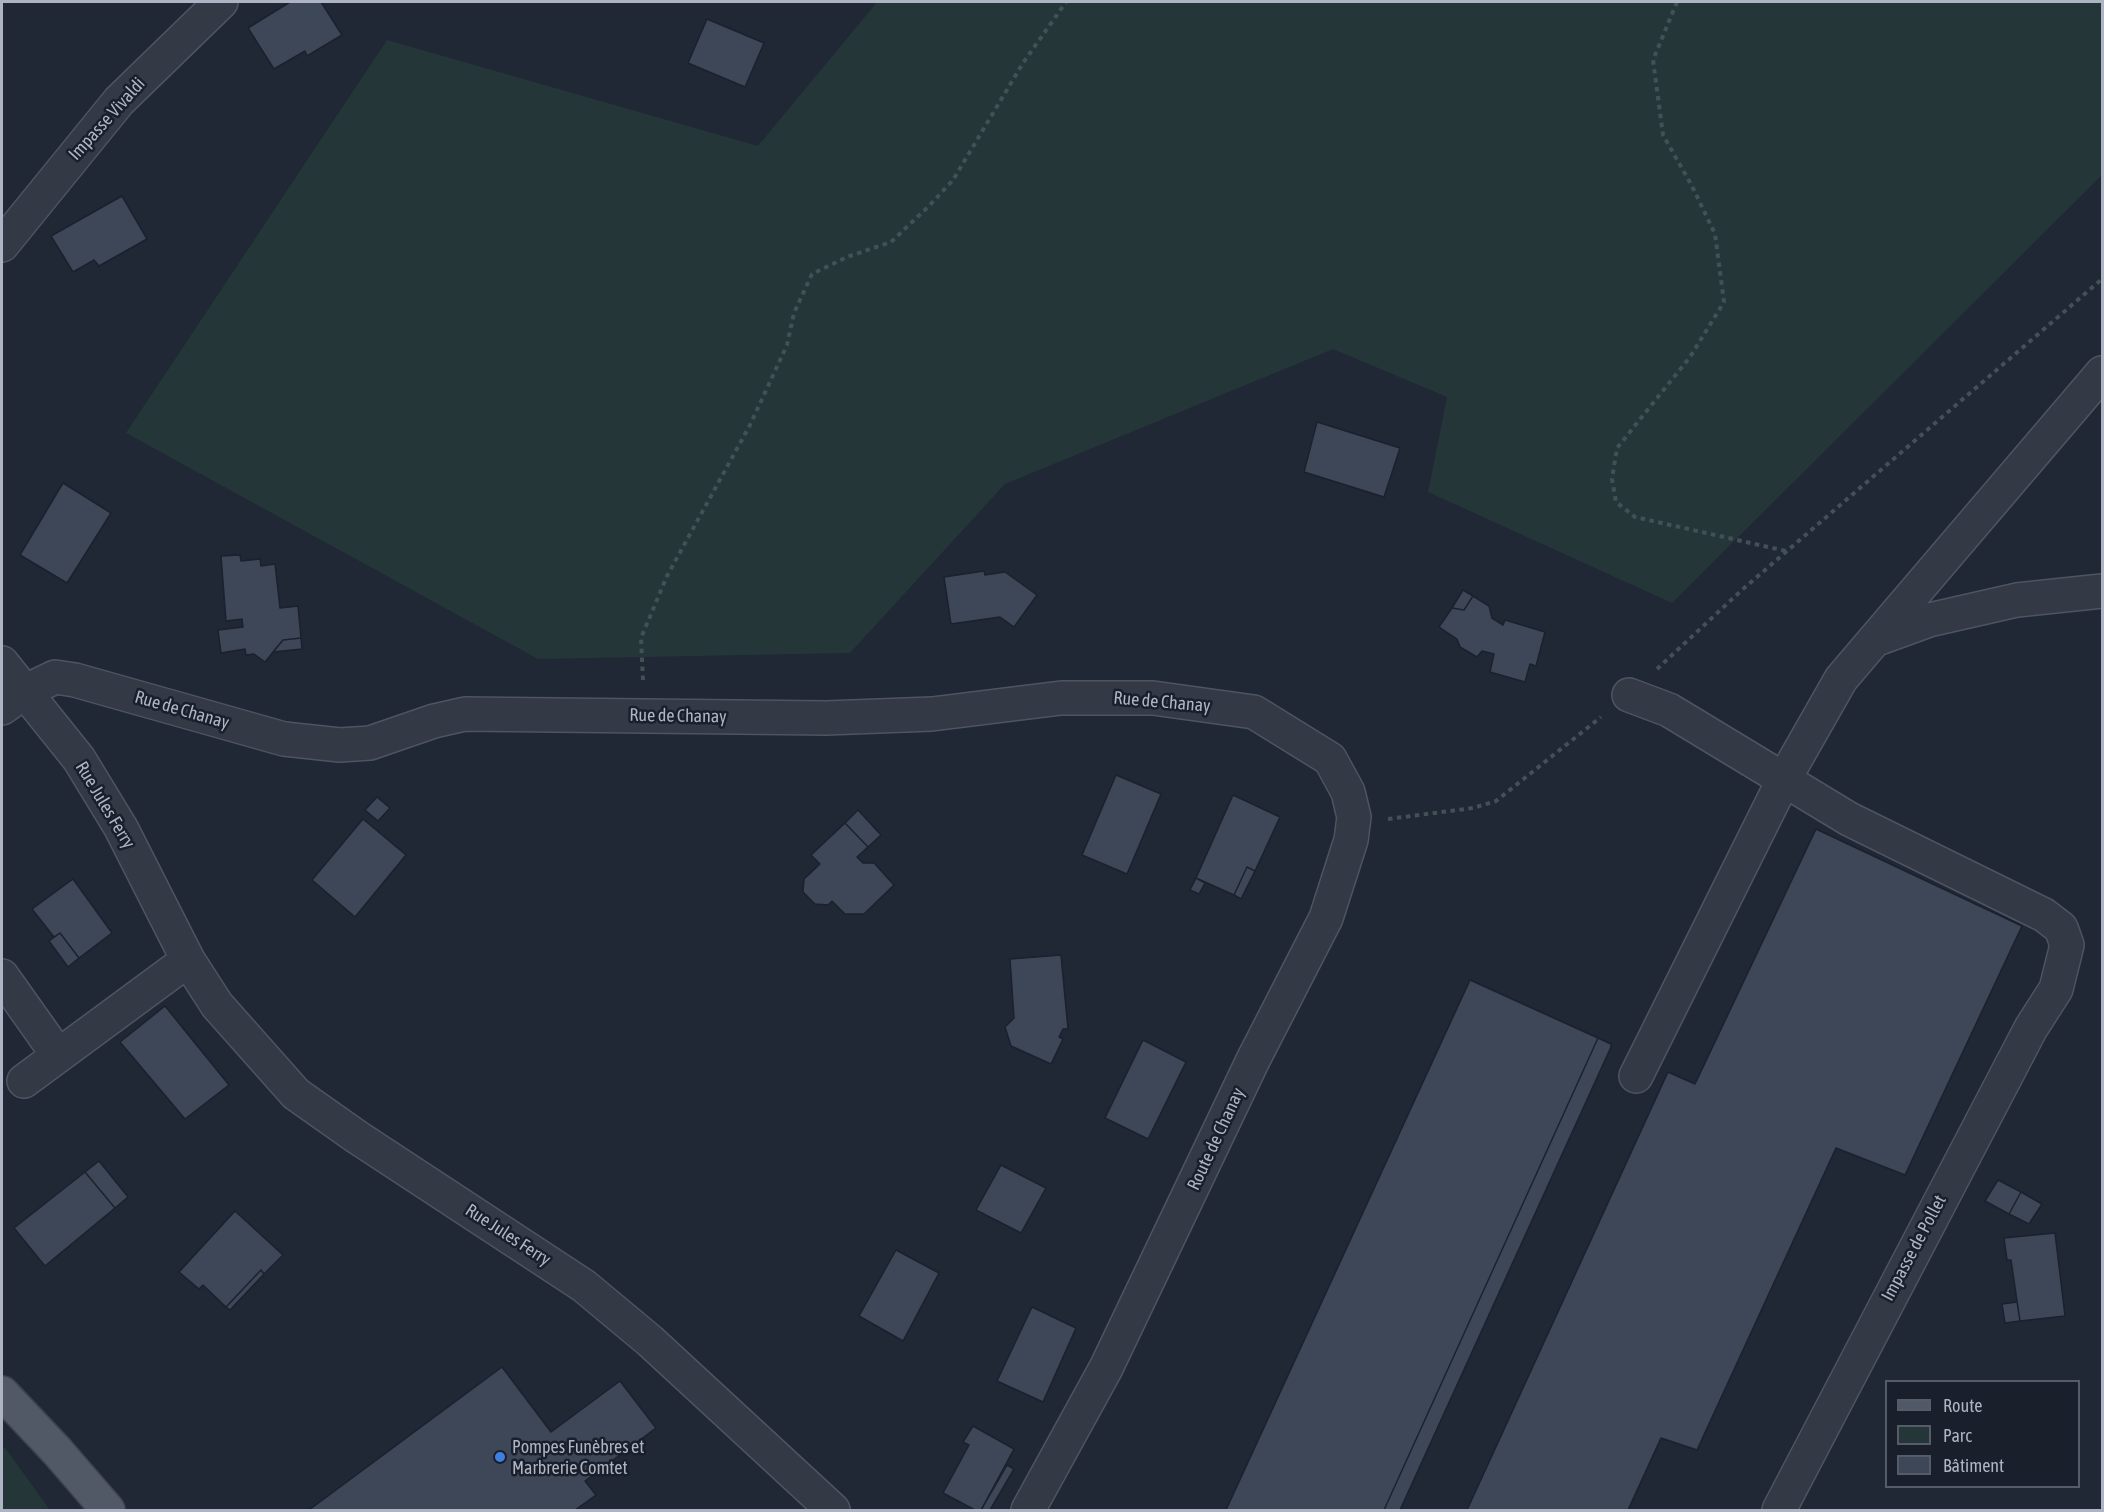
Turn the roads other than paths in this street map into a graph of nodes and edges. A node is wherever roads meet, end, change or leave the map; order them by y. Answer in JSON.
{"nodes":[{"id":1,"x":221,"y":2,"type":"edge"},
{"id":2,"x":2,"y":245,"type":"edge"},
{"id":3,"x":2103,"y":374,"type":"edge"},
{"id":4,"x":2103,"y":591,"type":"edge"},
{"id":5,"x":1870,"y":642,"type":"junction"},
{"id":6,"x":2,"y":663,"type":"edge"},
{"id":7,"x":1629,"y":695,"type":"road end"},
{"id":8,"x":14,"y":700,"type":"edge"},
{"id":9,"x":1330,"y":759,"type":"joint"},
{"id":10,"x":1783,"y":781,"type":"junction"},
{"id":11,"x":188,"y":960,"type":"junction"},
{"id":12,"x":2,"y":976,"type":"edge"},
{"id":13,"x":58,"y":1055,"type":"junction"},
{"id":14,"x":1636,"y":1076,"type":"dead end"},
{"id":15,"x":24,"y":1081,"type":"dead end"},
{"id":16,"x":2,"y":1393,"type":"edge"},
{"id":17,"x":108,"y":1510,"type":"edge"},
{"id":18,"x":832,"y":1510,"type":"edge"},
{"id":19,"x":1028,"y":1510,"type":"edge"},
{"id":20,"x":1779,"y":1510,"type":"edge"}],
"edges":[{"from":1,"to":2,"type":"street","name":"Impasse Vivaldi"},
{"from":3,"to":5,"type":"street"},
{"from":4,"to":5,"type":"street"},
{"from":5,"to":10,"type":"street"},
{"from":6,"to":8,"type":"street","name":"Rue Jules Ferry"},
{"from":7,"to":10,"type":"street","name":"Impasse de Pollet"},
{"from":8,"to":9,"type":"street","name":"Rue de Chanay"},
{"from":8,"to":11,"type":"street","name":"Rue Jules Ferry"},
{"from":9,"to":19,"type":"street","name":"Route de Chanay"},
{"from":10,"to":14,"type":"street"},
{"from":10,"to":20,"type":"street","name":"Impasse de Pollet"},
{"from":11,"to":13,"type":"street"},
{"from":11,"to":18,"type":"street","name":"Rue Jules Ferry"},
{"from":12,"to":13,"type":"street"},
{"from":13,"to":15,"type":"street"},
{"from":16,"to":17,"type":"main road"}]}
